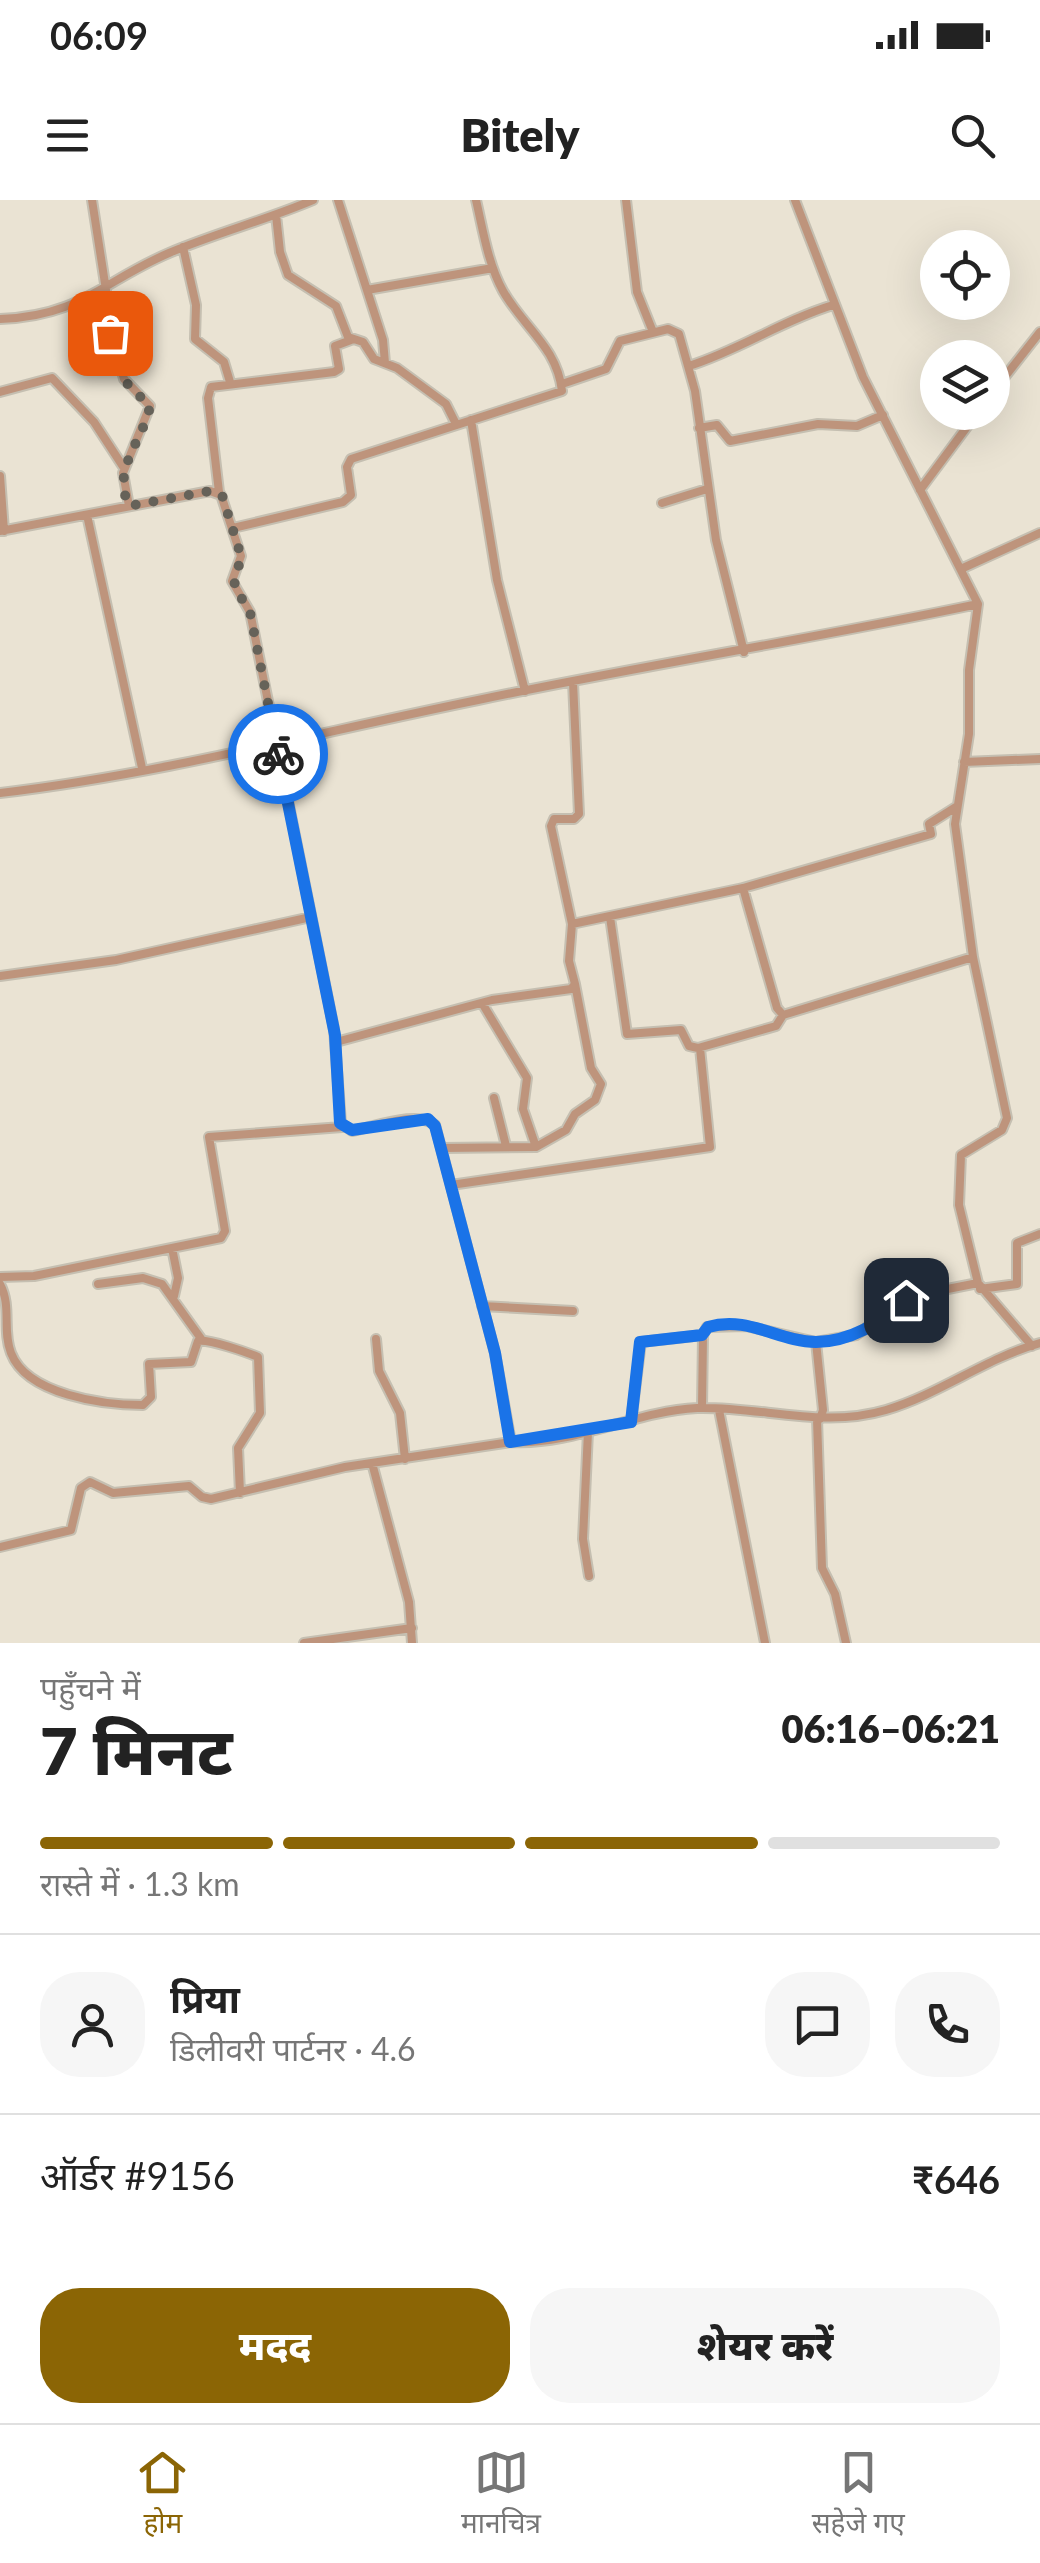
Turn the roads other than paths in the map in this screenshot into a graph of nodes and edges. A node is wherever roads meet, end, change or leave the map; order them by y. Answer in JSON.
{"nodes":[{"id":1,"x":92,"y":200,"type":"edge"},
{"id":2,"x":313,"y":200,"type":"edge"},
{"id":3,"x":338,"y":200,"type":"edge"},
{"id":4,"x":476,"y":200,"type":"edge"},
{"id":5,"x":626,"y":200,"type":"edge"},
{"id":6,"x":796,"y":200,"type":"edge"},
{"id":7,"x":276,"y":214,"type":"junction"},
{"id":8,"x":184,"y":248,"type":"junction"},
{"id":9,"x":493,"y":268,"type":"junction"},
{"id":10,"x":106,"y":290,"type":"junction"},
{"id":11,"x":367,"y":290,"type":"junction"},
{"id":12,"x":95,"y":296,"type":"junction"},
{"id":13,"x":833,"y":306,"type":"junction"},
{"id":14,"x":0,"y":319,"type":"edge"},
{"id":15,"x":653,"y":332,"type":"junction"},
{"id":16,"x":1040,"y":332,"type":"edge"},
{"id":17,"x":350,"y":340,"type":"junction"},
{"id":18,"x":385,"y":363,"type":"junction"},
{"id":19,"x":689,"y":366,"type":"junction"},
{"id":20,"x":1010,"y":370,"type":"edge"},
{"id":21,"x":230,"y":382,"type":"junction"},
{"id":22,"x":562,"y":384,"type":"junction"},
{"id":23,"x":0,"y":392,"type":"edge"},
{"id":24,"x":882,"y":415,"type":"junction"},
{"id":25,"x":471,"y":420,"type":"junction"},
{"id":26,"x":456,"y":424,"type":"junction"},
{"id":27,"x":699,"y":428,"type":"junction"},
{"id":28,"x":965,"y":430,"type":"edge"},
{"id":29,"x":124,"y":468,"type":"junction"},
{"id":30,"x":0,"y":476,"type":"edge"},
{"id":31,"x":707,"y":489,"type":"junction"},
{"id":32,"x":920,"y":490,"type":"junction"},
{"id":33,"x":219,"y":492,"type":"junction"},
{"id":34,"x":662,"y":504,"type":"dead end"},
{"id":35,"x":129,"y":506,"type":"junction"},
{"id":36,"x":87,"y":514,"type":"junction"},
{"id":37,"x":233,"y":528,"type":"junction"},
{"id":38,"x":2,"y":531,"type":"edge"},
{"id":39,"x":1040,"y":533,"type":"edge"},
{"id":40,"x":963,"y":568,"type":"junction"},
{"id":41,"x":978,"y":604,"type":"junction"},
{"id":42,"x":744,"y":652,"type":"junction"},
{"id":43,"x":574,"y":682,"type":"junction"},
{"id":44,"x":525,"y":691,"type":"junction"},
{"id":45,"x":276,"y":744,"type":"junction"},
{"id":46,"x":1040,"y":759,"type":"edge"},
{"id":47,"x":964,"y":762,"type":"junction"},
{"id":48,"x":142,"y":768,"type":"junction"},
{"id":49,"x":0,"y":792,"type":"edge"},
{"id":50,"x":956,"y":807,"type":"junction"},
{"id":51,"x":743,"y":888,"type":"junction"},
{"id":52,"x":311,"y":917,"type":"junction"},
{"id":53,"x":610,"y":917,"type":"junction"},
{"id":54,"x":572,"y":924,"type":"junction"},
{"id":55,"x":974,"y":958,"type":"junction"},
{"id":56,"x":0,"y":976,"type":"edge"},
{"id":57,"x":575,"y":984,"type":"junction"},
{"id":58,"x":482,"y":1003,"type":"junction"},
{"id":59,"x":783,"y":1015,"type":"junction"},
{"id":60,"x":336,"y":1042,"type":"junction"},
{"id":61,"x":700,"y":1048,"type":"junction"},
{"id":62,"x":494,"y":1098,"type":"dead end"},
{"id":63,"x":342,"y":1127,"type":"junction"},
{"id":64,"x":506,"y":1146,"type":"junction"},
{"id":65,"x":536,"y":1146,"type":"junction"},
{"id":66,"x":442,"y":1148,"type":"junction"},
{"id":67,"x":451,"y":1185,"type":"junction"},
{"id":68,"x":1040,"y":1234,"type":"edge"},
{"id":69,"x":172,"y":1248,"type":"junction"},
{"id":70,"x":0,"y":1280,"type":"edge"},
{"id":71,"x":98,"y":1284,"type":"dead end"},
{"id":72,"x":979,"y":1286,"type":"junction"},
{"id":73,"x":174,"y":1296,"type":"junction"},
{"id":74,"x":482,"y":1306,"type":"junction"},
{"id":75,"x":573,"y":1311,"type":"dead end"},
{"id":76,"x":702,"y":1335,"type":"junction"},
{"id":77,"x":376,"y":1339,"type":"dead end"},
{"id":78,"x":202,"y":1340,"type":"junction"},
{"id":79,"x":816,"y":1342,"type":"junction"},
{"id":80,"x":1036,"y":1345,"type":"edge"},
{"id":81,"x":702,"y":1408,"type":"junction"},
{"id":82,"x":719,"y":1410,"type":"junction"},
{"id":83,"x":818,"y":1419,"type":"junction"},
{"id":84,"x":631,"y":1422,"type":"junction"},
{"id":85,"x":588,"y":1432,"type":"junction"},
{"id":86,"x":510,"y":1442,"type":"junction"},
{"id":87,"x":404,"y":1459,"type":"junction"},
{"id":88,"x":372,"y":1463,"type":"junction"},
{"id":89,"x":240,"y":1493,"type":"junction"},
{"id":90,"x":0,"y":1548,"type":"edge"},
{"id":91,"x":589,"y":1576,"type":"dead end"},
{"id":92,"x":412,"y":1628,"type":"junction"},
{"id":93,"x":304,"y":1643,"type":"edge"},
{"id":94,"x":412,"y":1643,"type":"edge"},
{"id":95,"x":765,"y":1643,"type":"edge"},
{"id":96,"x":846,"y":1643,"type":"edge"}],
"edges":[{"from":1,"to":10,"type":"street"},
{"from":2,"to":7,"type":"street"},
{"from":3,"to":11,"type":"street"},
{"from":4,"to":9,"type":"street"},
{"from":5,"to":15,"type":"street"},
{"from":6,"to":13,"type":"street"},
{"from":7,"to":8,"type":"street"},
{"from":7,"to":17,"type":"street"},
{"from":8,"to":10,"type":"street"},
{"from":8,"to":21,"type":"street"},
{"from":9,"to":11,"type":"street"},
{"from":9,"to":22,"type":"street"},
{"from":10,"to":12,"type":"street"},
{"from":11,"to":18,"type":"street"},
{"from":12,"to":14,"type":"street"},
{"from":12,"to":29,"type":"street"},
{"from":13,"to":19,"type":"street"},
{"from":13,"to":24,"type":"street"},
{"from":15,"to":19,"type":"street"},
{"from":15,"to":22,"type":"street"},
{"from":16,"to":20,"type":"street"},
{"from":17,"to":18,"type":"street"},
{"from":17,"to":21,"type":"street"},
{"from":18,"to":26,"type":"street"},
{"from":19,"to":27,"type":"street"},
{"from":21,"to":33,"type":"street"},
{"from":22,"to":25,"type":"street"},
{"from":23,"to":29,"type":"street"},
{"from":24,"to":27,"type":"street"},
{"from":24,"to":32,"type":"street"},
{"from":25,"to":26,"type":"street"},
{"from":25,"to":44,"type":"street"},
{"from":26,"to":37,"type":"street"},
{"from":27,"to":31,"type":"street"},
{"from":28,"to":32,"type":"street"},
{"from":29,"to":35,"type":"street"},
{"from":30,"to":38,"type":"street"},
{"from":31,"to":34,"type":"street"},
{"from":31,"to":42,"type":"street"},
{"from":32,"to":40,"type":"street"},
{"from":33,"to":35,"type":"street"},
{"from":33,"to":37,"type":"street"},
{"from":35,"to":36,"type":"street"},
{"from":36,"to":38,"type":"street"},
{"from":36,"to":48,"type":"street"},
{"from":37,"to":45,"type":"street"},
{"from":39,"to":40,"type":"street"},
{"from":40,"to":41,"type":"street"},
{"from":41,"to":42,"type":"street"},
{"from":41,"to":47,"type":"street"},
{"from":42,"to":43,"type":"street"},
{"from":43,"to":44,"type":"street"},
{"from":43,"to":54,"type":"street"},
{"from":44,"to":45,"type":"street"},
{"from":45,"to":48,"type":"street"},
{"from":45,"to":52,"type":"street"},
{"from":46,"to":47,"type":"street"},
{"from":47,"to":50,"type":"street"},
{"from":48,"to":49,"type":"street"},
{"from":50,"to":51,"type":"street"},
{"from":50,"to":55,"type":"street"},
{"from":51,"to":53,"type":"street"},
{"from":51,"to":59,"type":"street"},
{"from":52,"to":56,"type":"street"},
{"from":52,"to":60,"type":"street"},
{"from":53,"to":54,"type":"street"},
{"from":53,"to":61,"type":"street"},
{"from":54,"to":57,"type":"street"},
{"from":55,"to":59,"type":"street"},
{"from":55,"to":72,"type":"street"},
{"from":57,"to":58,"type":"street"},
{"from":57,"to":65,"type":"street"},
{"from":58,"to":60,"type":"street"},
{"from":58,"to":65,"type":"street"},
{"from":59,"to":61,"type":"street"},
{"from":60,"to":63,"type":"street"},
{"from":61,"to":67,"type":"street"},
{"from":62,"to":64,"type":"street"},
{"from":63,"to":66,"type":"street"},
{"from":63,"to":69,"type":"street"},
{"from":64,"to":65,"type":"street"},
{"from":64,"to":66,"type":"street"},
{"from":66,"to":67,"type":"street"},
{"from":67,"to":74,"type":"street"},
{"from":68,"to":72,"type":"street"},
{"from":69,"to":70,"type":"street"},
{"from":69,"to":73,"type":"street"},
{"from":70,"to":78,"type":"street"},
{"from":71,"to":73,"type":"street"},
{"from":72,"to":79,"type":"street"},
{"from":72,"to":80,"type":"street"},
{"from":73,"to":78,"type":"street"},
{"from":74,"to":75,"type":"street"},
{"from":74,"to":86,"type":"street"},
{"from":76,"to":79,"type":"street"},
{"from":76,"to":81,"type":"street"},
{"from":76,"to":84,"type":"street"},
{"from":77,"to":87,"type":"street"},
{"from":78,"to":89,"type":"street"},
{"from":79,"to":83,"type":"street"},
{"from":80,"to":83,"type":"street"},
{"from":81,"to":82,"type":"street"},
{"from":81,"to":84,"type":"street"},
{"from":82,"to":83,"type":"street"},
{"from":82,"to":95,"type":"street"},
{"from":83,"to":96,"type":"street"},
{"from":84,"to":85,"type":"street"},
{"from":85,"to":86,"type":"street"},
{"from":85,"to":91,"type":"street"},
{"from":86,"to":87,"type":"street"},
{"from":87,"to":88,"type":"street"},
{"from":88,"to":89,"type":"street"},
{"from":88,"to":92,"type":"street"},
{"from":89,"to":90,"type":"street"},
{"from":92,"to":93,"type":"street"},
{"from":92,"to":94,"type":"street"}]}
